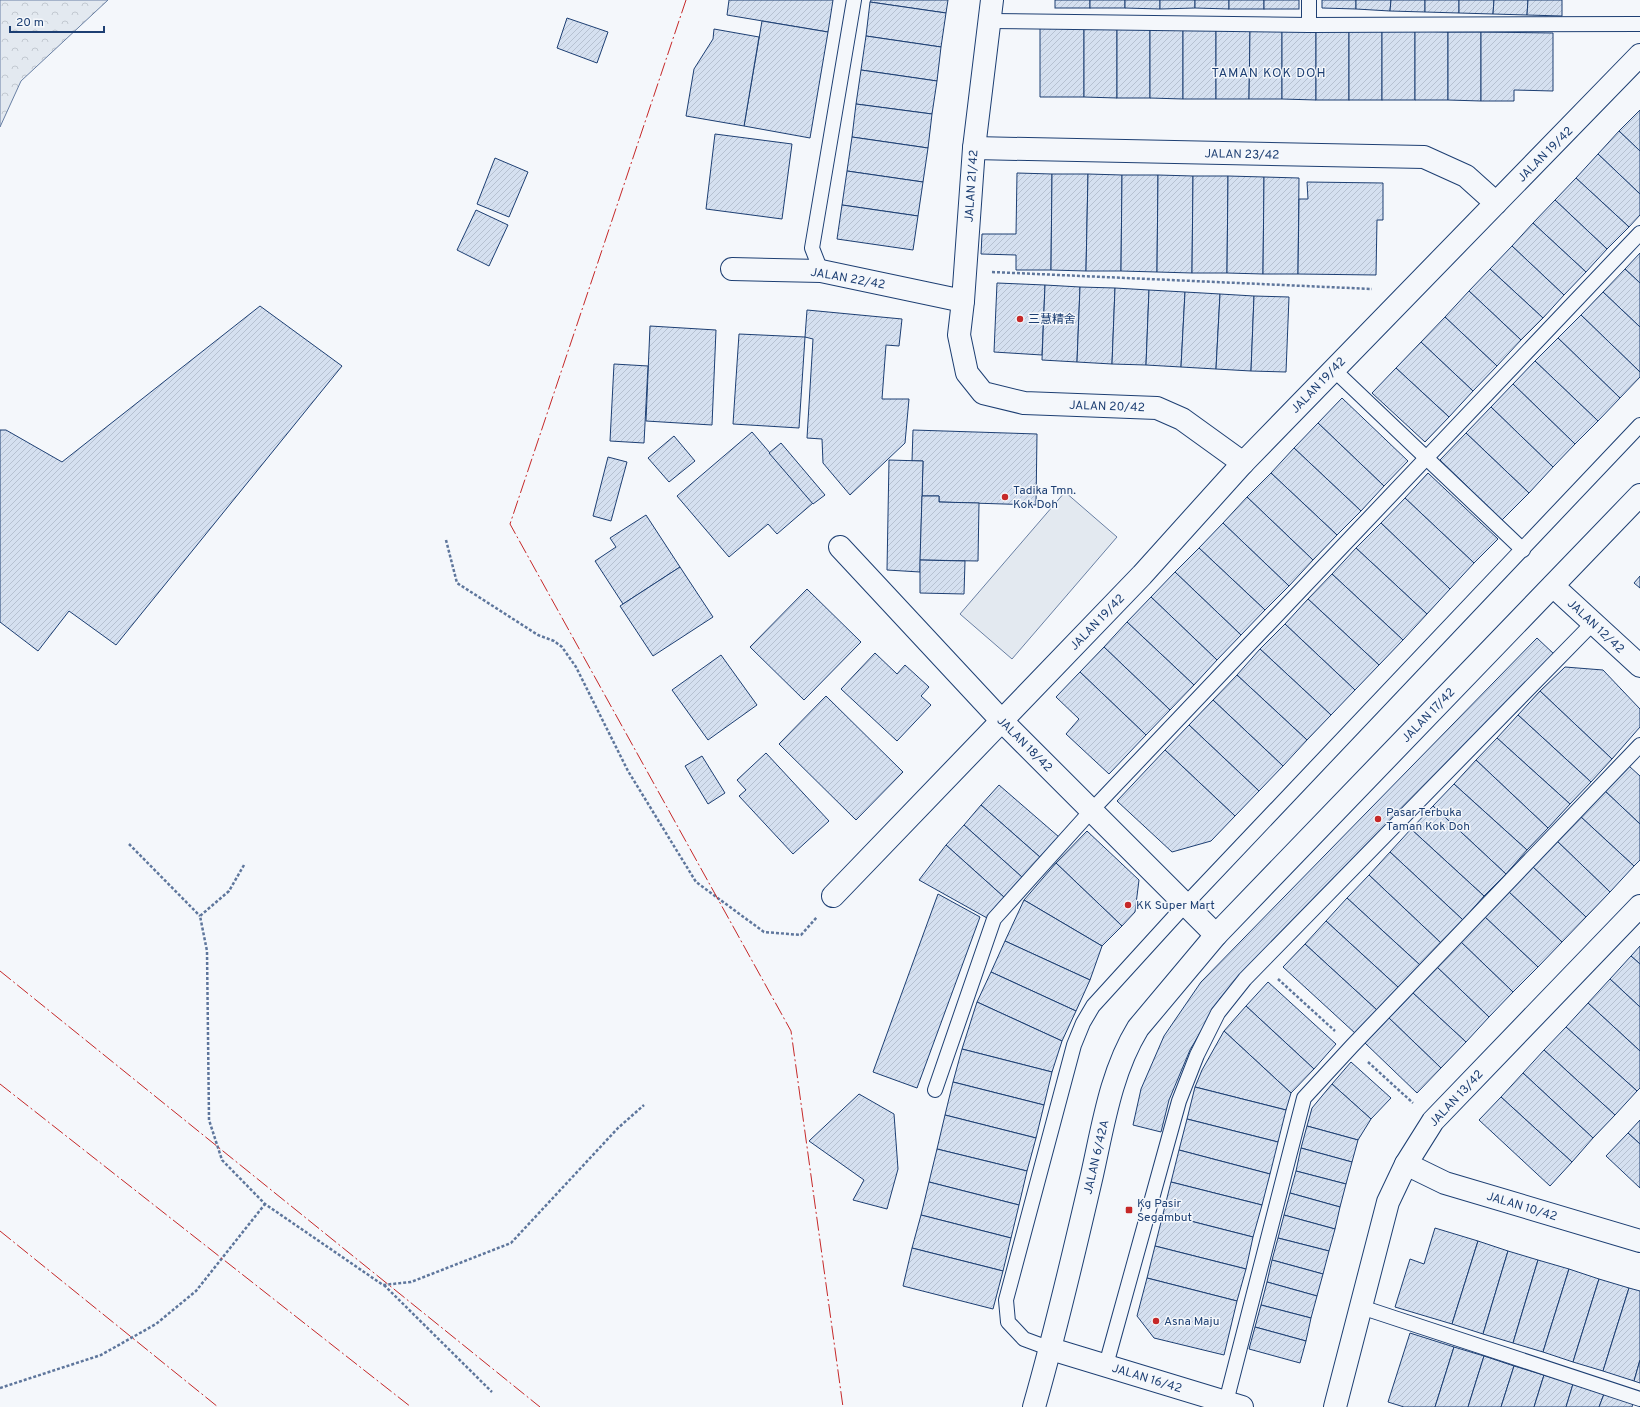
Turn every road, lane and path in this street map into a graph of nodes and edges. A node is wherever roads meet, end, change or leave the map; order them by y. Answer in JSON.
{"nodes":[{"id":1,"x":854,"y":0,"type":"edge"},
{"id":2,"x":1310,"y":0,"type":"edge"},
{"id":3,"x":991,"y":10,"type":"edge"},
{"id":4,"x":1640,"y":24,"type":"edge"},
{"id":5,"x":1309,"y":25,"type":"junction"},
{"id":6,"x":1640,"y":56,"type":"edge"},
{"id":7,"x":974,"y":148,"type":"junction"},
{"id":8,"x":1496,"y":203,"type":"junction"},
{"id":9,"x":1640,"y":232,"type":"edge"},
{"id":10,"x":732,"y":269,"type":"dead end"},
{"id":11,"x":821,"y":271,"type":"junction"},
{"id":12,"x":994,"y":272,"type":"dead end"},
{"id":13,"x":1372,"y":289,"type":"dead end"},
{"id":14,"x":963,"y":301,"type":"junction"},
{"id":15,"x":1334,"y":370,"type":"junction"},
{"id":16,"x":967,"y":373,"type":"joint"},
{"id":17,"x":1640,"y":425,"type":"edge"},
{"id":18,"x":1426,"y":457,"type":"junction"},
{"id":19,"x":1243,"y":463,"type":"junction"},
{"id":20,"x":1640,"y":495,"type":"edge"},
{"id":21,"x":446,"y":540,"type":"dead end"},
{"id":22,"x":840,"y":547,"type":"dead end"},
{"id":23,"x":1523,"y":550,"type":"junction"},
{"id":24,"x":1553,"y":586,"type":"junction"},
{"id":25,"x":1593,"y":623,"type":"junction"},
{"id":26,"x":1640,"y":666,"type":"edge"},
{"id":27,"x":1002,"y":721,"type":"junction"},
{"id":28,"x":1640,"y":745,"type":"edge"},
{"id":29,"x":1092,"y":810,"type":"junction"},
{"id":30,"x":129,"y":844,"type":"dead end"},
{"id":31,"x":244,"y":865,"type":"dead end"},
{"id":32,"x":833,"y":896,"type":"joint"},
{"id":33,"x":1185,"y":905,"type":"junction"},
{"id":34,"x":1640,"y":906,"type":"edge"},
{"id":35,"x":200,"y":916,"type":"junction"},
{"id":36,"x":1216,"y":935,"type":"junction"},
{"id":37,"x":1261,"y":963,"type":"junction"},
{"id":38,"x":1352,"y":1046,"type":"junction"},
{"id":39,"x":935,"y":1090,"type":"dead end"},
{"id":40,"x":644,"y":1105,"type":"dead end"},
{"id":41,"x":1432,"y":1121,"type":"junction"},
{"id":42,"x":1406,"y":1164,"type":"junction"},
{"id":43,"x":265,"y":1204,"type":"junction"},
{"id":44,"x":1640,"y":1241,"type":"edge"},
{"id":45,"x":383,"y":1285,"type":"junction"},
{"id":46,"x":1361,"y":1307,"type":"junction"},
{"id":47,"x":1051,"y":1349,"type":"junction"},
{"id":48,"x":1106,"y":1365,"type":"junction"},
{"id":49,"x":0,"y":1388,"type":"edge"},
{"id":50,"x":492,"y":1392,"type":"dead end"},
{"id":51,"x":1640,"y":1399,"type":"edge"},
{"id":52,"x":1234,"y":1405,"type":"edge"},
{"id":53,"x":1034,"y":1407,"type":"edge"},
{"id":54,"x":1335,"y":1407,"type":"edge"}],
"edges":[{"from":1,"to":11,"type":"lane"},
{"from":2,"to":5,"type":"lane"},
{"from":3,"to":5,"type":"lane"},
{"from":3,"to":7,"type":"street","name":"JALAN 21/42"},
{"from":4,"to":5,"type":"lane"},
{"from":6,"to":8,"type":"street","name":"JALAN 19/42"},
{"from":7,"to":8,"type":"street","name":"JALAN 23/42"},
{"from":7,"to":14,"type":"street","name":"JALAN 21/42"},
{"from":8,"to":15,"type":"street","name":"JALAN 19/42"},
{"from":9,"to":18,"type":"lane"},
{"from":10,"to":11,"type":"street","name":"JALAN 22/42"},
{"from":11,"to":14,"type":"street","name":"JALAN 22/42"},
{"from":12,"to":13,"type":"path"},
{"from":14,"to":16,"type":"street","name":"JALAN 21/42"},
{"from":15,"to":18,"type":"lane"},
{"from":15,"to":19,"type":"street","name":"JALAN 19/42"},
{"from":16,"to":19,"type":"street","name":"JALAN 20/42"},
{"from":17,"to":23,"type":"lane"},
{"from":18,"to":23,"type":"lane"},
{"from":18,"to":29,"type":"lane"},
{"from":19,"to":27,"type":"street","name":"JALAN 19/42"},
{"from":20,"to":24,"type":"street","name":"JALAN 17/42"},
{"from":21,"to":32,"type":"path"},
{"from":22,"to":27,"type":"street","name":"JALAN 18/42"},
{"from":23,"to":33,"type":"lane"},
{"from":24,"to":25,"type":"street","name":"JALAN 12/42"},
{"from":24,"to":36,"type":"street","name":"JALAN 17/42"},
{"from":25,"to":26,"type":"street","name":"JALAN 12/42"},
{"from":25,"to":37,"type":"lane"},
{"from":27,"to":29,"type":"street","name":"JALAN 18/42"},
{"from":27,"to":32,"type":"street","name":"JALAN 19/42"},
{"from":28,"to":38,"type":"lane"},
{"from":29,"to":33,"type":"street","name":"JALAN 18/42"},
{"from":29,"to":39,"type":"lane"},
{"from":30,"to":35,"type":"path"},
{"from":31,"to":35,"type":"path"},
{"from":33,"to":36,"type":"street","name":"JALAN 18/42"},
{"from":33,"to":47,"type":"lane"},
{"from":34,"to":41,"type":"street","name":"JALAN 13/42"},
{"from":35,"to":43,"type":"path"},
{"from":36,"to":47,"type":"street","name":"JALAN 6/42A"},
{"from":37,"to":38,"type":"path"},
{"from":37,"to":48,"type":"lane"},
{"from":38,"to":41,"type":"path"},
{"from":38,"to":52,"type":"lane"},
{"from":40,"to":45,"type":"path"},
{"from":41,"to":42,"type":"street","name":"JALAN 13/42"},
{"from":42,"to":44,"type":"street","name":"JALAN 10/42"},
{"from":42,"to":46,"type":"street","name":"JALAN 13/42"},
{"from":43,"to":45,"type":"path"},
{"from":43,"to":49,"type":"path"},
{"from":45,"to":50,"type":"path"},
{"from":46,"to":51,"type":"lane"},
{"from":46,"to":54,"type":"street","name":"JALAN 13/42"},
{"from":47,"to":48,"type":"street","name":"JALAN 16/42"},
{"from":47,"to":53,"type":"street","name":"JALAN 6/42A"},
{"from":48,"to":52,"type":"street","name":"JALAN 16/42"}]}
